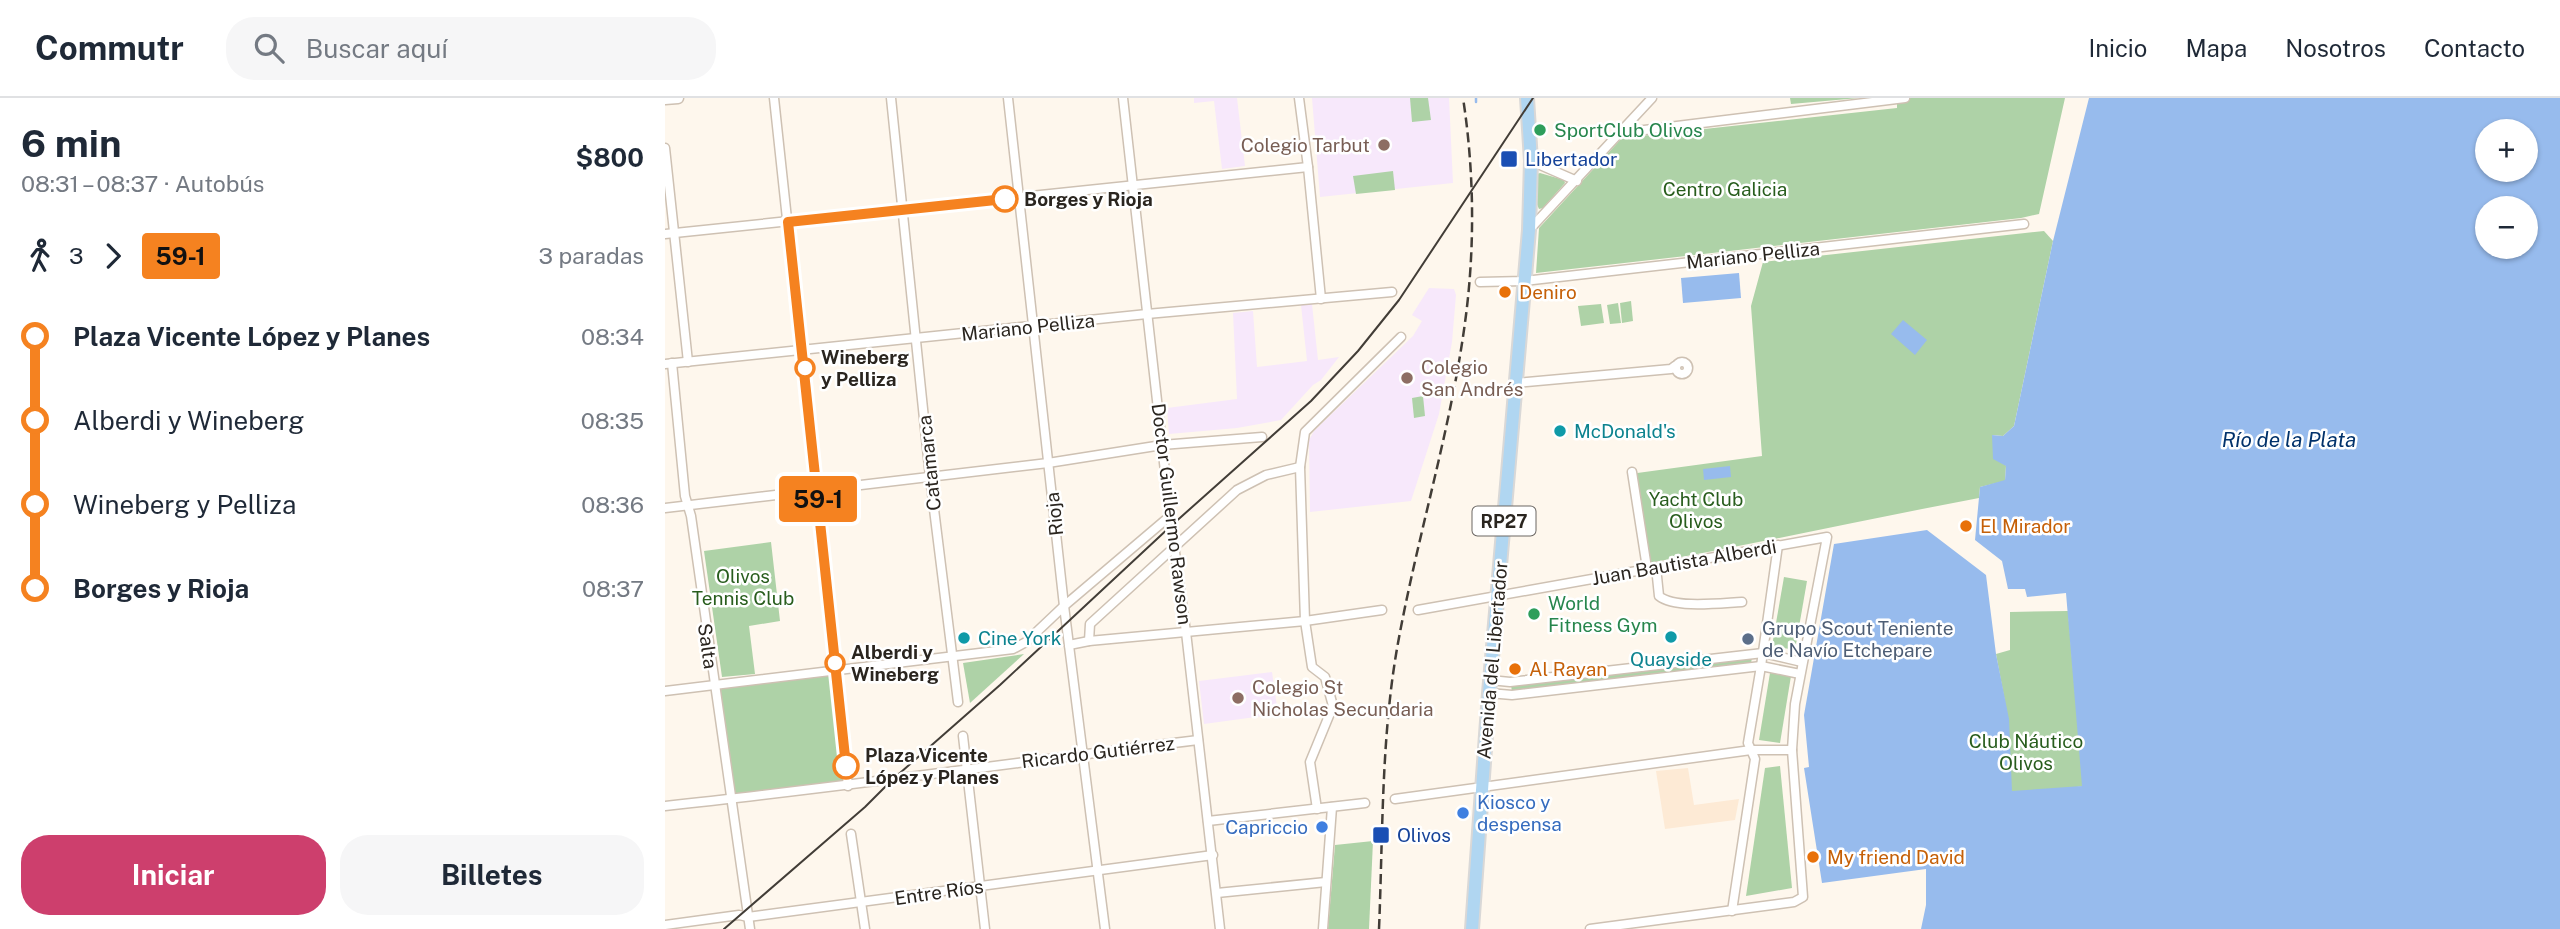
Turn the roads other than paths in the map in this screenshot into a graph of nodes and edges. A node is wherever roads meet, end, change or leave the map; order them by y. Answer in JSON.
{"nodes":[{"id":1,"x":678,"y":98,"type":"edge"},
{"id":2,"x":774,"y":98,"type":"edge"},
{"id":3,"x":891,"y":98,"type":"edge"},
{"id":4,"x":1009,"y":98,"type":"edge"},
{"id":5,"x":1123,"y":98,"type":"edge"},
{"id":6,"x":1299,"y":98,"type":"edge"},
{"id":7,"x":1527,"y":98,"type":"edge"},
{"id":8,"x":1652,"y":98,"type":"edge"},
{"id":9,"x":1905,"y":98,"type":"edge"},
{"id":10,"x":665,"y":99,"type":"edge"},
{"id":11,"x":1620,"y":133,"type":"junction"},
{"id":12,"x":665,"y":148,"type":"edge"},
{"id":13,"x":1531,"y":161,"type":"junction"},
{"id":14,"x":1308,"y":167,"type":"junction"},
{"id":15,"x":1577,"y":181,"type":"junction"},
{"id":16,"x":1133,"y":185,"type":"junction"},
{"id":17,"x":1018,"y":197,"type":"junction"},
{"id":18,"x":903,"y":209,"type":"junction"},
{"id":19,"x":788,"y":222,"type":"junction"},
{"id":20,"x":2024,"y":225,"type":"dead end"},
{"id":21,"x":1528,"y":230,"type":"junction"},
{"id":22,"x":670,"y":234,"type":"edge"},
{"id":23,"x":1524,"y":281,"type":"junction"},
{"id":24,"x":1481,"y":282,"type":"dead end"},
{"id":25,"x":1392,"y":292,"type":"dead end"},
{"id":26,"x":1321,"y":299,"type":"junction"},
{"id":27,"x":1147,"y":314,"type":"junction"},
{"id":28,"x":1034,"y":326,"type":"junction"},
{"id":29,"x":1401,"y":337,"type":"dead end"},
{"id":30,"x":917,"y":339,"type":"junction"},
{"id":31,"x":803,"y":350,"type":"junction"},
{"id":32,"x":688,"y":362,"type":"junction"},
{"id":33,"x":668,"y":363,"type":"edge"},
{"id":34,"x":1675,"y":369,"type":"dead end"},
{"id":35,"x":1516,"y":383,"type":"junction"},
{"id":36,"x":1262,"y":437,"type":"dead end"},
{"id":37,"x":1162,"y":445,"type":"junction"},
{"id":38,"x":1048,"y":463,"type":"junction"},
{"id":39,"x":1300,"y":467,"type":"junction"},
{"id":40,"x":1632,"y":472,"type":"dead end"},
{"id":41,"x":930,"y":477,"type":"junction"},
{"id":42,"x":817,"y":491,"type":"junction"},
{"id":43,"x":688,"y":505,"type":"junction"},
{"id":44,"x":665,"y":508,"type":"edge"},
{"id":45,"x":1170,"y":516,"type":"junction"},
{"id":46,"x":1778,"y":545,"type":"junction"},
{"id":47,"x":1176,"y":548,"type":"junction"},
{"id":48,"x":1651,"y":567,"type":"junction"},
{"id":49,"x":1497,"y":594,"type":"junction"},
{"id":50,"x":1742,"y":602,"type":"dead end"},
{"id":51,"x":1064,"y":606,"type":"junction"},
{"id":52,"x":1383,"y":610,"type":"dead end"},
{"id":53,"x":1418,"y":610,"type":"dead end"},
{"id":54,"x":1305,"y":621,"type":"junction"},
{"id":55,"x":1187,"y":632,"type":"junction"},
{"id":56,"x":1089,"y":641,"type":"junction"},
{"id":57,"x":1069,"y":645,"type":"junction"},
{"id":58,"x":1763,"y":653,"type":"junction"},
{"id":59,"x":952,"y":657,"type":"junction"},
{"id":60,"x":1802,"y":662,"type":"junction"},
{"id":61,"x":1685,"y":663,"type":"junction"},
{"id":62,"x":1762,"y":666,"type":"junction"},
{"id":63,"x":835,"y":669,"type":"junction"},
{"id":64,"x":1686,"y":674,"type":"junction"},
{"id":65,"x":1800,"y":674,"type":"junction"},
{"id":66,"x":1564,"y":676,"type":"junction"},
{"id":67,"x":714,"y":686,"type":"junction"},
{"id":68,"x":1489,"y":687,"type":"junction"},
{"id":69,"x":1565,"y":689,"type":"junction"},
{"id":70,"x":665,"y":691,"type":"edge"},
{"id":71,"x":958,"y":702,"type":"dead end"},
{"id":72,"x":963,"y":737,"type":"dead end"},
{"id":73,"x":1198,"y":740,"type":"junction"},
{"id":74,"x":1751,"y":750,"type":"junction"},
{"id":75,"x":1791,"y":750,"type":"junction"},
{"id":76,"x":1083,"y":754,"type":"junction"},
{"id":77,"x":967,"y":768,"type":"junction"},
{"id":78,"x":848,"y":786,"type":"junction"},
{"id":79,"x":1482,"y":786,"type":"junction"},
{"id":80,"x":731,"y":799,"type":"junction"},
{"id":81,"x":1395,"y":799,"type":"dead end"},
{"id":82,"x":1365,"y":803,"type":"dead end"},
{"id":83,"x":665,"y":806,"type":"edge"},
{"id":84,"x":1332,"y":807,"type":"junction"},
{"id":85,"x":1317,"y":808,"type":"junction"},
{"id":86,"x":1208,"y":821,"type":"junction"},
{"id":87,"x":851,"y":834,"type":"dead end"},
{"id":88,"x":1213,"y":855,"type":"junction"},
{"id":89,"x":1098,"y":871,"type":"junction"},
{"id":90,"x":1326,"y":882,"type":"junction"},
{"id":91,"x":981,"y":886,"type":"junction"},
{"id":92,"x":1217,"y":893,"type":"junction"},
{"id":93,"x":862,"y":902,"type":"junction"},
{"id":94,"x":1732,"y":911,"type":"junction"},
{"id":95,"x":748,"y":917,"type":"junction"},
{"id":96,"x":665,"y":925,"type":"edge"},
{"id":97,"x":1659,"y":925,"type":"edge"},
{"id":98,"x":750,"y":929,"type":"edge"},
{"id":99,"x":865,"y":929,"type":"edge"},
{"id":100,"x":985,"y":929,"type":"edge"},
{"id":101,"x":1105,"y":929,"type":"edge"},
{"id":102,"x":1220,"y":929,"type":"edge"},
{"id":103,"x":1323,"y":929,"type":"edge"},
{"id":104,"x":1472,"y":929,"type":"edge"},
{"id":105,"x":1590,"y":929,"type":"edge"}],
"edges":[{"from":1,"to":10,"type":"street"},
{"from":2,"to":19,"type":"street"},
{"from":3,"to":18,"type":"street","name":"Catamarca"},
{"from":4,"to":17,"type":"street","name":"Rioja"},
{"from":5,"to":16,"type":"street","name":"Doctor Guillermo Rawson"},
{"from":6,"to":14,"type":"street"},
{"from":7,"to":13,"type":"main road","name":"Avenida del Libertador","number":"RP27"},
{"from":8,"to":11,"type":"street"},
{"from":9,"to":11,"type":"street"},
{"from":11,"to":15,"type":"street"},
{"from":12,"to":22,"type":"street"},
{"from":13,"to":15,"type":"street"},
{"from":13,"to":21,"type":"main road","name":"Avenida del Libertador","number":"RP27"},
{"from":14,"to":16,"type":"street"},
{"from":14,"to":26,"type":"street"},
{"from":15,"to":21,"type":"street"},
{"from":16,"to":17,"type":"street"},
{"from":16,"to":27,"type":"street","name":"Doctor Guillermo Rawson"},
{"from":17,"to":18,"type":"street"},
{"from":17,"to":28,"type":"street","name":"Rioja"},
{"from":18,"to":19,"type":"street"},
{"from":18,"to":30,"type":"street","name":"Catamarca"},
{"from":19,"to":22,"type":"street"},
{"from":19,"to":31,"type":"street"},
{"from":20,"to":23,"type":"street","name":"Mariano Pelliza"},
{"from":21,"to":23,"type":"main road","name":"Avenida del Libertador","number":"RP27"},
{"from":22,"to":32,"type":"street"},
{"from":23,"to":24,"type":"street","name":"Mariano Pelliza"},
{"from":23,"to":35,"type":"main road","name":"Avenida del Libertador","number":"RP27"},
{"from":25,"to":26,"type":"street","name":"Mariano Pelliza"},
{"from":26,"to":27,"type":"street","name":"Mariano Pelliza"},
{"from":27,"to":28,"type":"street","name":"Mariano Pelliza"},
{"from":27,"to":37,"type":"street","name":"Doctor Guillermo Rawson"},
{"from":28,"to":30,"type":"street","name":"Mariano Pelliza"},
{"from":28,"to":38,"type":"street","name":"Rioja"},
{"from":29,"to":39,"type":"street"},
{"from":30,"to":31,"type":"street","name":"Mariano Pelliza"},
{"from":30,"to":41,"type":"street","name":"Catamarca"},
{"from":31,"to":32,"type":"street","name":"Mariano Pelliza"},
{"from":31,"to":42,"type":"street"},
{"from":32,"to":33,"type":"street","name":"Mariano Pelliza"},
{"from":33,"to":43,"type":"street","name":"Salta"},
{"from":34,"to":35,"type":"street"},
{"from":35,"to":49,"type":"main road","name":"Avenida del Libertador","number":"RP27"},
{"from":36,"to":37,"type":"street"},
{"from":37,"to":38,"type":"street"},
{"from":37,"to":45,"type":"street","name":"Doctor Guillermo Rawson"},
{"from":38,"to":41,"type":"street"},
{"from":38,"to":51,"type":"street","name":"Rioja"},
{"from":39,"to":47,"type":"street"},
{"from":39,"to":54,"type":"street"},
{"from":40,"to":48,"type":"street"},
{"from":41,"to":42,"type":"street"},
{"from":41,"to":59,"type":"street","name":"Catamarca"},
{"from":42,"to":43,"type":"street"},
{"from":42,"to":63,"type":"street"},
{"from":43,"to":44,"type":"street"},
{"from":43,"to":67,"type":"street","name":"Salta"},
{"from":45,"to":47,"type":"street","name":"Doctor Guillermo Rawson"},
{"from":45,"to":51,"type":"street"},
{"from":46,"to":48,"type":"street","name":"Juan Bautista Alberdi"},
{"from":46,"to":58,"type":"street"},
{"from":46,"to":60,"type":"street","name":"Juan Bautista Alberdi"},
{"from":47,"to":55,"type":"street","name":"Doctor Guillermo Rawson"},
{"from":47,"to":56,"type":"street"},
{"from":48,"to":49,"type":"street","name":"Juan Bautista Alberdi"},
{"from":48,"to":50,"type":"street"},
{"from":49,"to":53,"type":"street","name":"Juan Bautista Alberdi"},
{"from":49,"to":68,"type":"main road","name":"Avenida del Libertador","number":"RP27"},
{"from":51,"to":57,"type":"street","name":"Rioja"},
{"from":51,"to":59,"type":"street"},
{"from":52,"to":54,"type":"street"},
{"from":54,"to":55,"type":"street"},
{"from":54,"to":85,"type":"street"},
{"from":55,"to":56,"type":"street"},
{"from":55,"to":73,"type":"street","name":"Doctor Guillermo Rawson"},
{"from":56,"to":57,"type":"street"},
{"from":57,"to":76,"type":"street","name":"Rioja"},
{"from":58,"to":60,"type":"street"},
{"from":58,"to":61,"type":"street"},
{"from":58,"to":62,"type":"street"},
{"from":59,"to":63,"type":"street"},
{"from":59,"to":71,"type":"street","name":"Catamarca"},
{"from":60,"to":65,"type":"street"},
{"from":61,"to":64,"type":"street"},
{"from":61,"to":66,"type":"street"},
{"from":62,"to":64,"type":"street"},
{"from":62,"to":65,"type":"street"},
{"from":62,"to":74,"type":"street"},
{"from":63,"to":67,"type":"street"},
{"from":63,"to":78,"type":"street"},
{"from":64,"to":69,"type":"street"},
{"from":65,"to":75,"type":"street"},
{"from":66,"to":68,"type":"street"},
{"from":66,"to":69,"type":"street"},
{"from":67,"to":70,"type":"street"},
{"from":67,"to":80,"type":"street","name":"Salta"},
{"from":68,"to":69,"type":"street"},
{"from":68,"to":79,"type":"main road","name":"Avenida del Libertador","number":"RP27"},
{"from":72,"to":77,"type":"street"},
{"from":73,"to":76,"type":"street","name":"Ricardo Gutiérrez"},
{"from":73,"to":86,"type":"street","name":"Doctor Guillermo Rawson"},
{"from":74,"to":75,"type":"street"},
{"from":74,"to":79,"type":"street"},
{"from":74,"to":94,"type":"street"},
{"from":75,"to":94,"type":"street"},
{"from":76,"to":77,"type":"street","name":"Ricardo Gutiérrez"},
{"from":76,"to":89,"type":"street","name":"Rioja"},
{"from":77,"to":78,"type":"street","name":"Ricardo Gutiérrez"},
{"from":77,"to":91,"type":"street"},
{"from":78,"to":80,"type":"street","name":"Ricardo Gutiérrez"},
{"from":79,"to":81,"type":"street"},
{"from":79,"to":104,"type":"main road","name":"Avenida del Libertador","number":"RP27"},
{"from":80,"to":83,"type":"street","name":"Ricardo Gutiérrez"},
{"from":80,"to":95,"type":"street","name":"Salta"},
{"from":82,"to":84,"type":"street"},
{"from":84,"to":85,"type":"street"},
{"from":84,"to":90,"type":"street"},
{"from":85,"to":86,"type":"street"},
{"from":86,"to":88,"type":"street","name":"Doctor Guillermo Rawson"},
{"from":87,"to":93,"type":"street"},
{"from":88,"to":89,"type":"street","name":"Entre Ríos"},
{"from":88,"to":92,"type":"street","name":"Doctor Guillermo Rawson"},
{"from":89,"to":91,"type":"street","name":"Entre Ríos"},
{"from":89,"to":101,"type":"street","name":"Rioja"},
{"from":90,"to":92,"type":"street"},
{"from":90,"to":103,"type":"street"},
{"from":91,"to":93,"type":"street","name":"Entre Ríos"},
{"from":91,"to":100,"type":"street"},
{"from":92,"to":102,"type":"street","name":"Doctor Guillermo Rawson"},
{"from":93,"to":95,"type":"street","name":"Entre Ríos"},
{"from":93,"to":99,"type":"street"},
{"from":94,"to":97,"type":"street"},
{"from":95,"to":96,"type":"street","name":"Entre Ríos"},
{"from":95,"to":98,"type":"street","name":"Salta"},
{"from":97,"to":105,"type":"street"}]}
